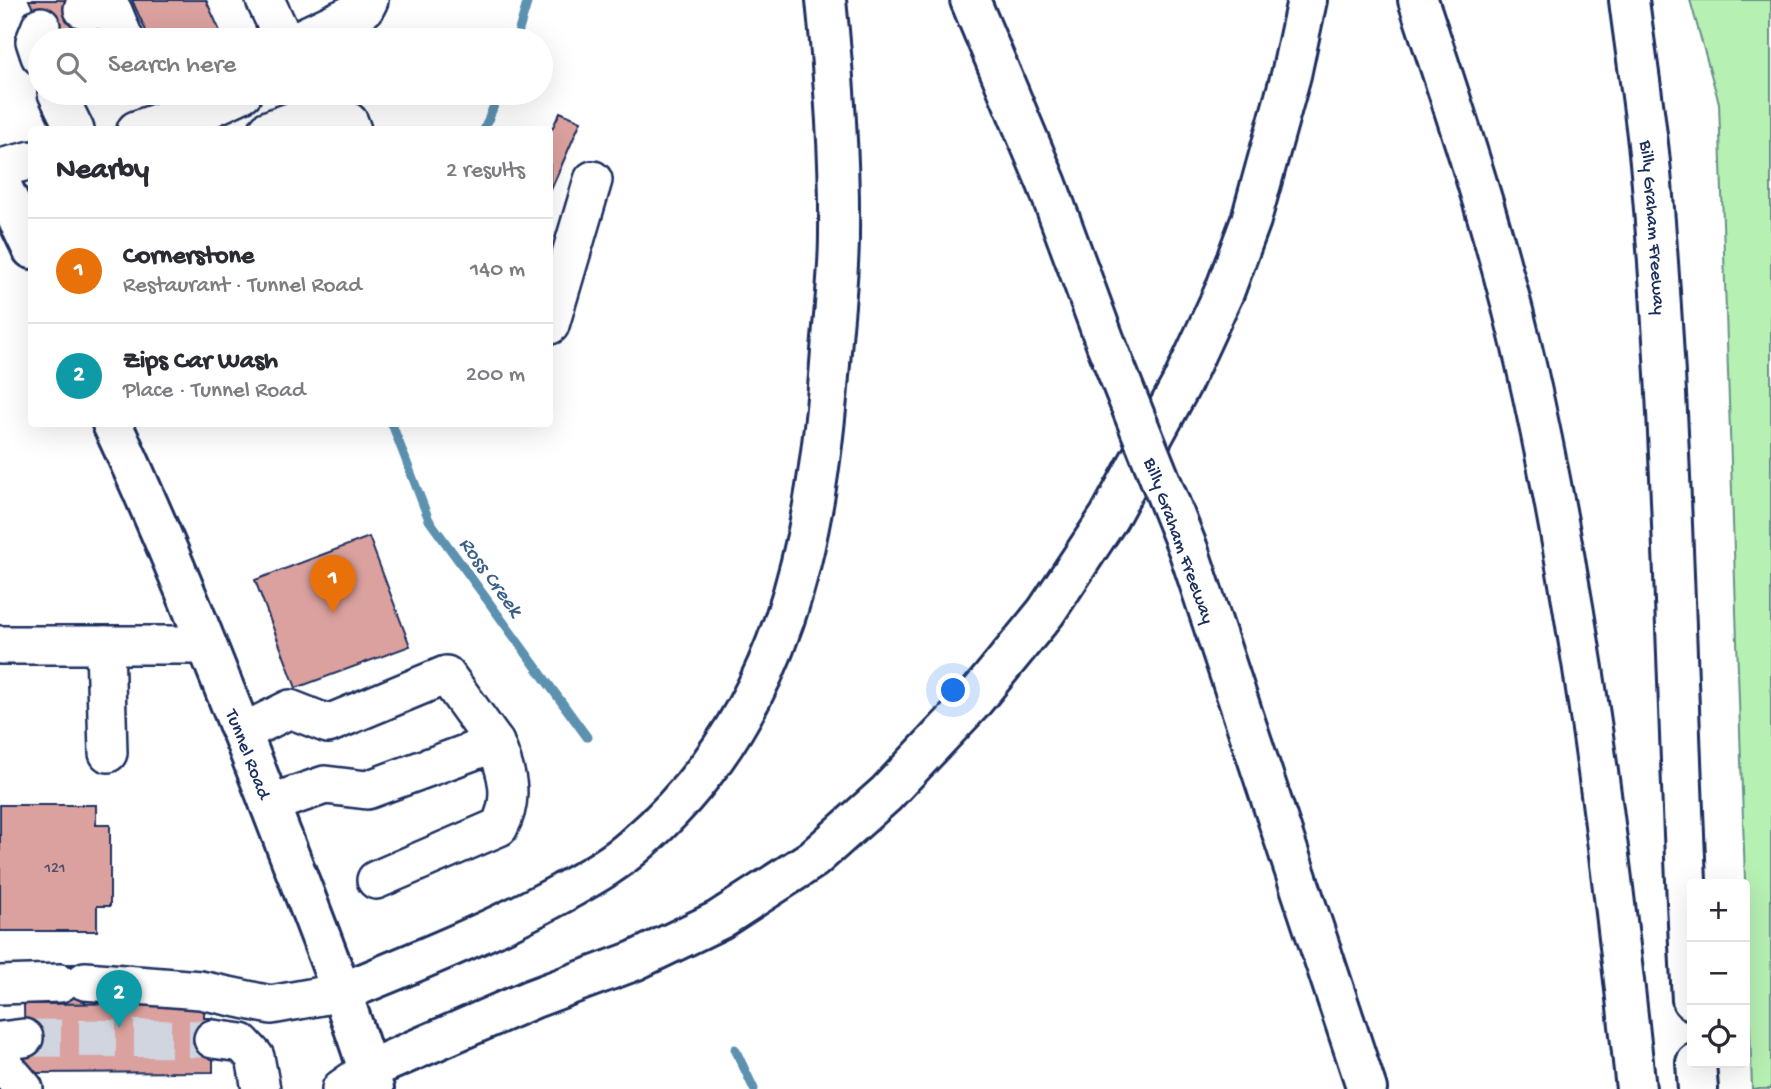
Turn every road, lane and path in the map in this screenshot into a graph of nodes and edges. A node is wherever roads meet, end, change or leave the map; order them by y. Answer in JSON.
{"nodes":[{"id":1,"x":265,"y":0,"type":"edge"},
{"id":2,"x":369,"y":0,"type":"edge"},
{"id":3,"x":826,"y":0,"type":"edge"},
{"id":4,"x":1307,"y":0,"type":"edge"},
{"id":5,"x":1418,"y":0,"type":"edge"},
{"id":6,"x":1629,"y":0,"type":"edge"},
{"id":7,"x":83,"y":9,"type":"dead end"},
{"id":8,"x":979,"y":11,"type":"edge"},
{"id":9,"x":120,"y":28,"type":"edge"},
{"id":10,"x":278,"y":28,"type":"edge"},
{"id":11,"x":323,"y":28,"type":"edge"},
{"id":12,"x":63,"y":105,"type":"edge"},
{"id":13,"x":217,"y":105,"type":"edge"},
{"id":14,"x":148,"y":115,"type":"edge"},
{"id":15,"x":73,"y":126,"type":"edge"},
{"id":16,"x":279,"y":126,"type":"edge"},
{"id":17,"x":350,"y":126,"type":"edge"},
{"id":18,"x":28,"y":161,"type":"edge"},
{"id":19,"x":0,"y":168,"type":"edge"},
{"id":20,"x":593,"y":180,"type":"dead end"},
{"id":21,"x":0,"y":182,"type":"edge"},
{"id":22,"x":28,"y":241,"type":"edge"},
{"id":23,"x":553,"y":316,"type":"edge"},
{"id":24,"x":113,"y":427,"type":"edge"},
{"id":25,"x":0,"y":645,"type":"edge"},
{"id":26,"x":106,"y":645,"type":"junction"},
{"id":27,"x":206,"y":645,"type":"junction"},
{"id":28,"x":242,"y":733,"type":"junction"},
{"id":29,"x":495,"y":743,"type":"junction"},
{"id":30,"x":108,"y":753,"type":"dead end"},
{"id":31,"x":269,"y":804,"type":"junction"},
{"id":32,"x":376,"y":880,"type":"dead end"},
{"id":33,"x":1689,"y":942,"type":"edge"},
{"id":34,"x":0,"y":985,"type":"edge"},
{"id":35,"x":343,"y":992,"type":"junction"},
{"id":36,"x":214,"y":1040,"type":"tunnel mouth"},
{"id":37,"x":8,"y":1045,"type":"edge"},
{"id":38,"x":1696,"y":1068,"type":"edge"},
{"id":39,"x":361,"y":1083,"type":"edge"},
{"id":40,"x":24,"y":1089,"type":"edge"},
{"id":41,"x":260,"y":1089,"type":"edge"},
{"id":42,"x":1367,"y":1089,"type":"edge"},
{"id":43,"x":1636,"y":1089,"type":"edge"},
{"id":44,"x":1698,"y":1089,"type":"edge"}],
"edges":[{"from":1,"to":10,"type":"lane"},
{"from":2,"to":11,"type":"lane"},
{"from":3,"to":35,"type":"main road"},
{"from":4,"to":39,"type":"main road"},
{"from":5,"to":43,"type":"main road"},
{"from":6,"to":33,"type":"main road","name":"Billy Graham Freeway"},
{"from":7,"to":9,"type":"lane"},
{"from":8,"to":42,"type":"main road","name":"Billy Graham Freeway","bridge":true},
{"from":12,"to":15,"type":"lane"},
{"from":13,"to":14,"type":"lane"},
{"from":16,"to":17,"type":"lane"},
{"from":18,"to":19,"type":"lane"},
{"from":20,"to":23,"type":"lane"},
{"from":21,"to":22,"type":"main road"},
{"from":24,"to":27,"type":"main road","name":"Tunnel Road"},
{"from":25,"to":26,"type":"lane"},
{"from":26,"to":27,"type":"lane"},
{"from":26,"to":30,"type":"lane"},
{"from":27,"to":28,"type":"main road","name":"Tunnel Road"},
{"from":28,"to":29,"type":"lane"},
{"from":28,"to":31,"type":"main road","name":"Tunnel Road"},
{"from":29,"to":31,"type":"lane"},
{"from":29,"to":32,"type":"lane"},
{"from":31,"to":35,"type":"main road","name":"Tunnel Road"},
{"from":34,"to":35,"type":"lane"},
{"from":35,"to":39,"type":"main road","name":"Tunnel Road"},
{"from":36,"to":41,"type":"lane"},
{"from":37,"to":40,"type":"lane"},
{"from":38,"to":44,"type":"main road"}]}
